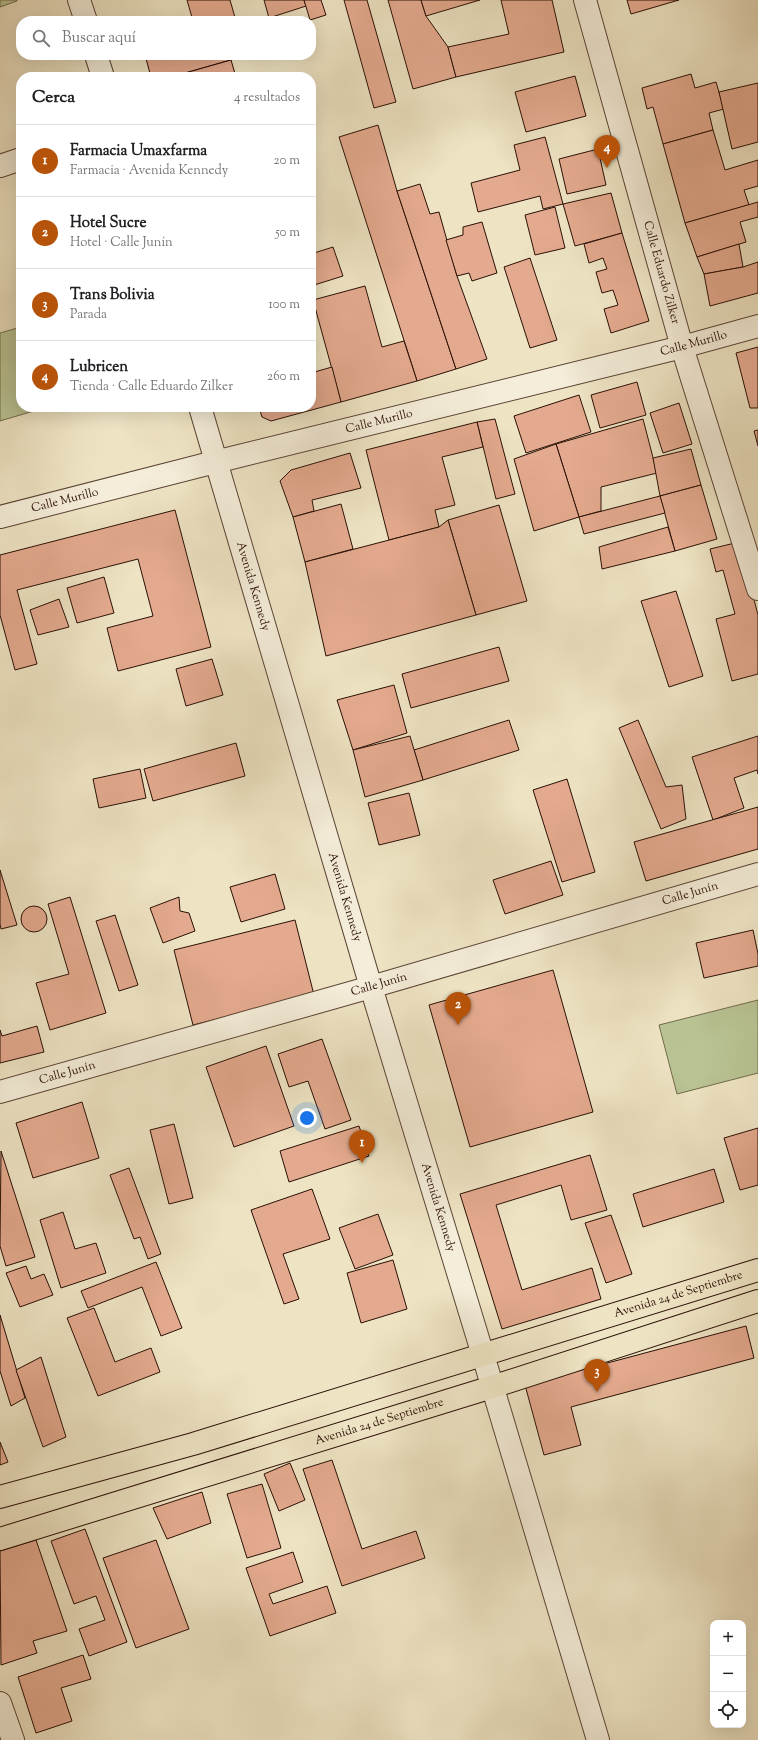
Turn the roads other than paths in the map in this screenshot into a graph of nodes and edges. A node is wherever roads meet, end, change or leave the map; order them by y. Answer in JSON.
{"nodes":[{"id":1,"x":79,"y":0,"type":"edge"},
{"id":2,"x":585,"y":0,"type":"edge"},
{"id":3,"x":84,"y":16,"type":"edge"},
{"id":4,"x":98,"y":60,"type":"edge"},
{"id":5,"x":101,"y":72,"type":"edge"},
{"id":6,"x":16,"y":161,"type":"edge"},
{"id":7,"x":0,"y":166,"type":"edge"},
{"id":8,"x":758,"y":326,"type":"edge"},
{"id":9,"x":682,"y":347,"type":"junction"},
{"id":10,"x":201,"y":412,"type":"edge"},
{"id":11,"x":215,"y":462,"type":"junction"},
{"id":12,"x":0,"y":517,"type":"edge"},
{"id":13,"x":758,"y":590,"type":"edge"},
{"id":14,"x":758,"y":874,"type":"edge"},
{"id":15,"x":371,"y":988,"type":"junction"},
{"id":16,"x":0,"y":1092,"type":"edge"},
{"id":17,"x":758,"y":1270,"type":"edge"},
{"id":18,"x":758,"y":1300,"type":"edge"},
{"id":19,"x":484,"y":1355,"type":"junction"},
{"id":20,"x":492,"y":1387,"type":"junction"},
{"id":21,"x":0,"y":1497,"type":"edge"},
{"id":22,"x":0,"y":1539,"type":"edge"},
{"id":23,"x":0,"y":1703,"type":"edge"},
{"id":24,"x":14,"y":1740,"type":"edge"},
{"id":25,"x":598,"y":1740,"type":"edge"}],
"edges":[{"from":1,"to":3,"type":"street"},
{"from":2,"to":9,"type":"street","name":"Calle Eduardo Zilker"},
{"from":4,"to":5,"type":"street"},
{"from":6,"to":7,"type":"street"},
{"from":8,"to":9,"type":"street","name":"Calle Murillo"},
{"from":9,"to":11,"type":"street","name":"Calle Murillo"},
{"from":9,"to":13,"type":"street","name":"Calle Eduardo Zilker"},
{"from":10,"to":11,"type":"street","name":"Avenida Kennedy"},
{"from":11,"to":12,"type":"street","name":"Calle Murillo"},
{"from":11,"to":15,"type":"street","name":"Avenida Kennedy"},
{"from":14,"to":15,"type":"street","name":"Calle Junín"},
{"from":15,"to":16,"type":"street","name":"Calle Junín"},
{"from":15,"to":19,"type":"street","name":"Avenida Kennedy"},
{"from":17,"to":19,"type":"main road","name":"Avenida 24 de Septiembre"},
{"from":18,"to":20,"type":"main road","name":"Avenida 24 de Septiembre"},
{"from":19,"to":20,"type":"street","name":"Avenida Kennedy"},
{"from":19,"to":21,"type":"main road","name":"Avenida 24 de Septiembre"},
{"from":20,"to":22,"type":"main road","name":"Avenida 24 de Septiembre"},
{"from":20,"to":25,"type":"street","name":"Avenida Kennedy"},
{"from":23,"to":24,"type":"street"}]}
